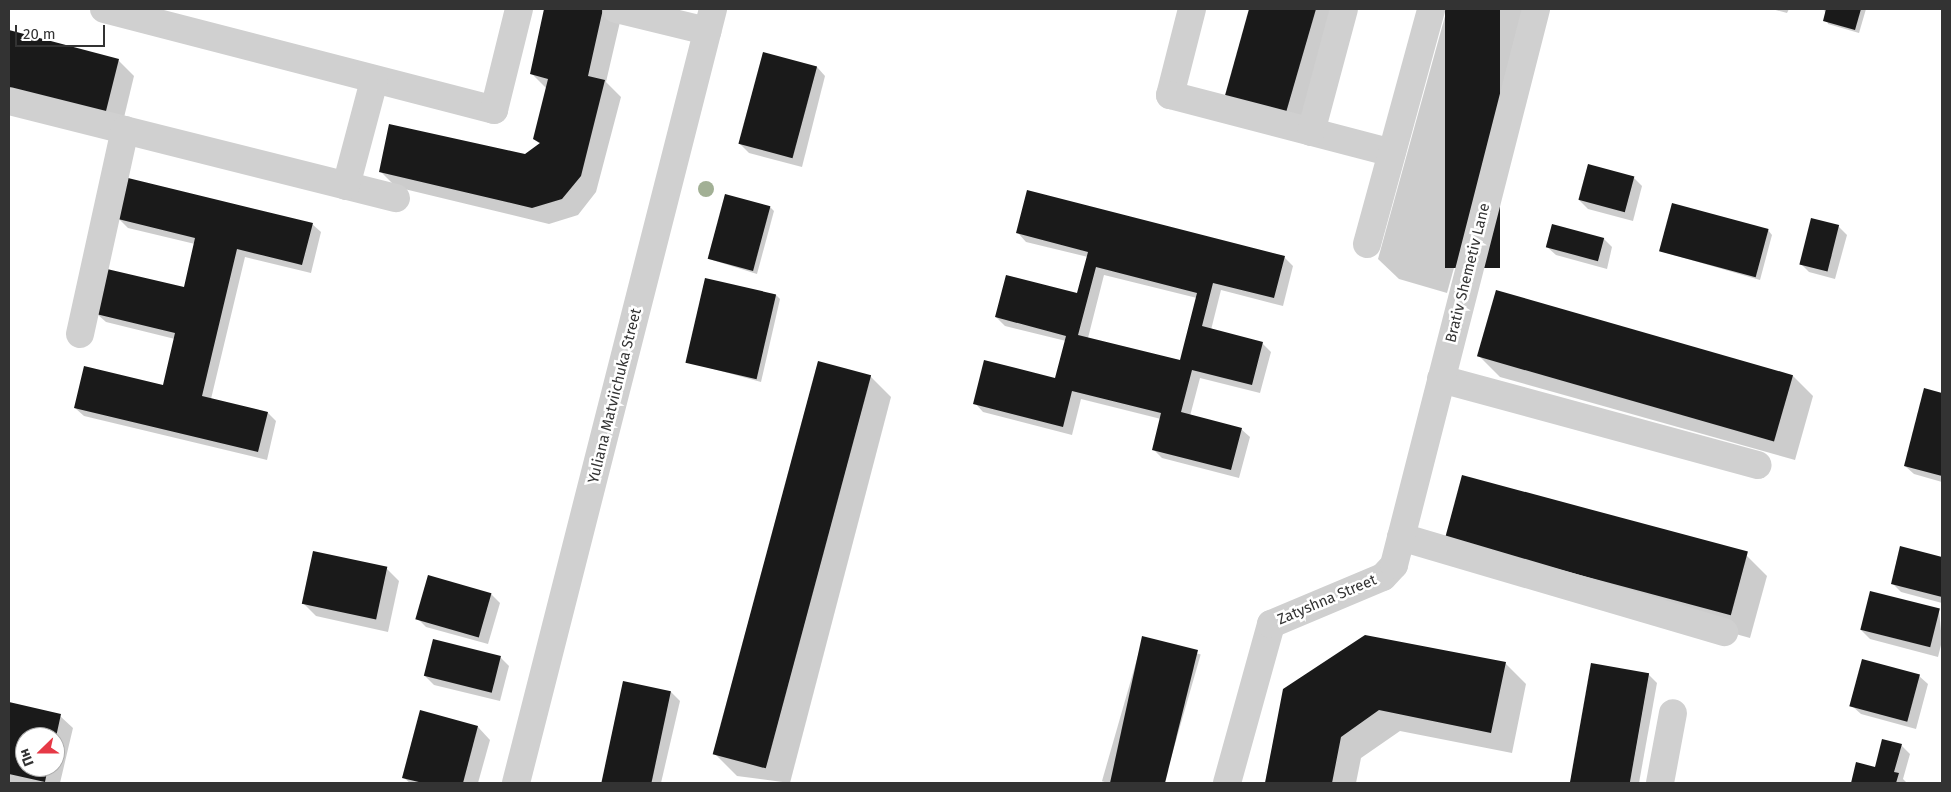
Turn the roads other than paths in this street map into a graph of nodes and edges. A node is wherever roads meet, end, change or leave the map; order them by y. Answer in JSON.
{"nodes":[{"id":1,"x":104,"y":9,"type":"edge"},
{"id":2,"x":519,"y":9,"type":"edge"},
{"id":3,"x":616,"y":9,"type":"edge"},
{"id":4,"x":1192,"y":9,"type":"edge"},
{"id":5,"x":1344,"y":9,"type":"edge"},
{"id":6,"x":1536,"y":9,"type":"edge"},
{"id":7,"x":1431,"y":10,"type":"edge"},
{"id":8,"x":710,"y":20,"type":"edge"},
{"id":9,"x":374,"y":81,"type":"junction"},
{"id":10,"x":9,"y":101,"type":"edge"},
{"id":11,"x":125,"y":130,"type":"junction"},
{"id":12,"x":1311,"y":132,"type":"junction"},
{"id":13,"x":1392,"y":153,"type":"junction"},
{"id":14,"x":346,"y":186,"type":"junction"},
{"id":15,"x":396,"y":198,"type":"dead end"},
{"id":16,"x":1367,"y":244,"type":"dead end"},
{"id":17,"x":80,"y":334,"type":"dead end"},
{"id":18,"x":1441,"y":379,"type":"junction"},
{"id":19,"x":1758,"y":465,"type":"dead end"},
{"id":20,"x":1401,"y":537,"type":"junction"},
{"id":21,"x":1724,"y":632,"type":"dead end"},
{"id":22,"x":1673,"y":713,"type":"dead end"},
{"id":23,"x":516,"y":783,"type":"edge"},
{"id":24,"x":1227,"y":783,"type":"edge"},
{"id":25,"x":1660,"y":783,"type":"edge"}],
"edges":[{"from":1,"to":9,"type":"street"},
{"from":2,"to":9,"type":"street"},
{"from":3,"to":8,"type":"street"},
{"from":4,"to":12,"type":"street"},
{"from":5,"to":12,"type":"street"},
{"from":6,"to":18,"type":"street","name":"Brativ Shemetiv Lane"},
{"from":7,"to":13,"type":"street"},
{"from":8,"to":23,"type":"street","name":"Yuliana Matviichuka Street"},
{"from":9,"to":14,"type":"street"},
{"from":10,"to":11,"type":"street"},
{"from":11,"to":14,"type":"street"},
{"from":11,"to":17,"type":"street"},
{"from":12,"to":13,"type":"street"},
{"from":13,"to":16,"type":"street"},
{"from":14,"to":15,"type":"street"},
{"from":18,"to":19,"type":"street"},
{"from":18,"to":20,"type":"street","name":"Brativ Shemetiv Lane"},
{"from":20,"to":21,"type":"street"},
{"from":20,"to":24,"type":"street","name":"Zatyshna Street"},
{"from":22,"to":25,"type":"street"}]}
